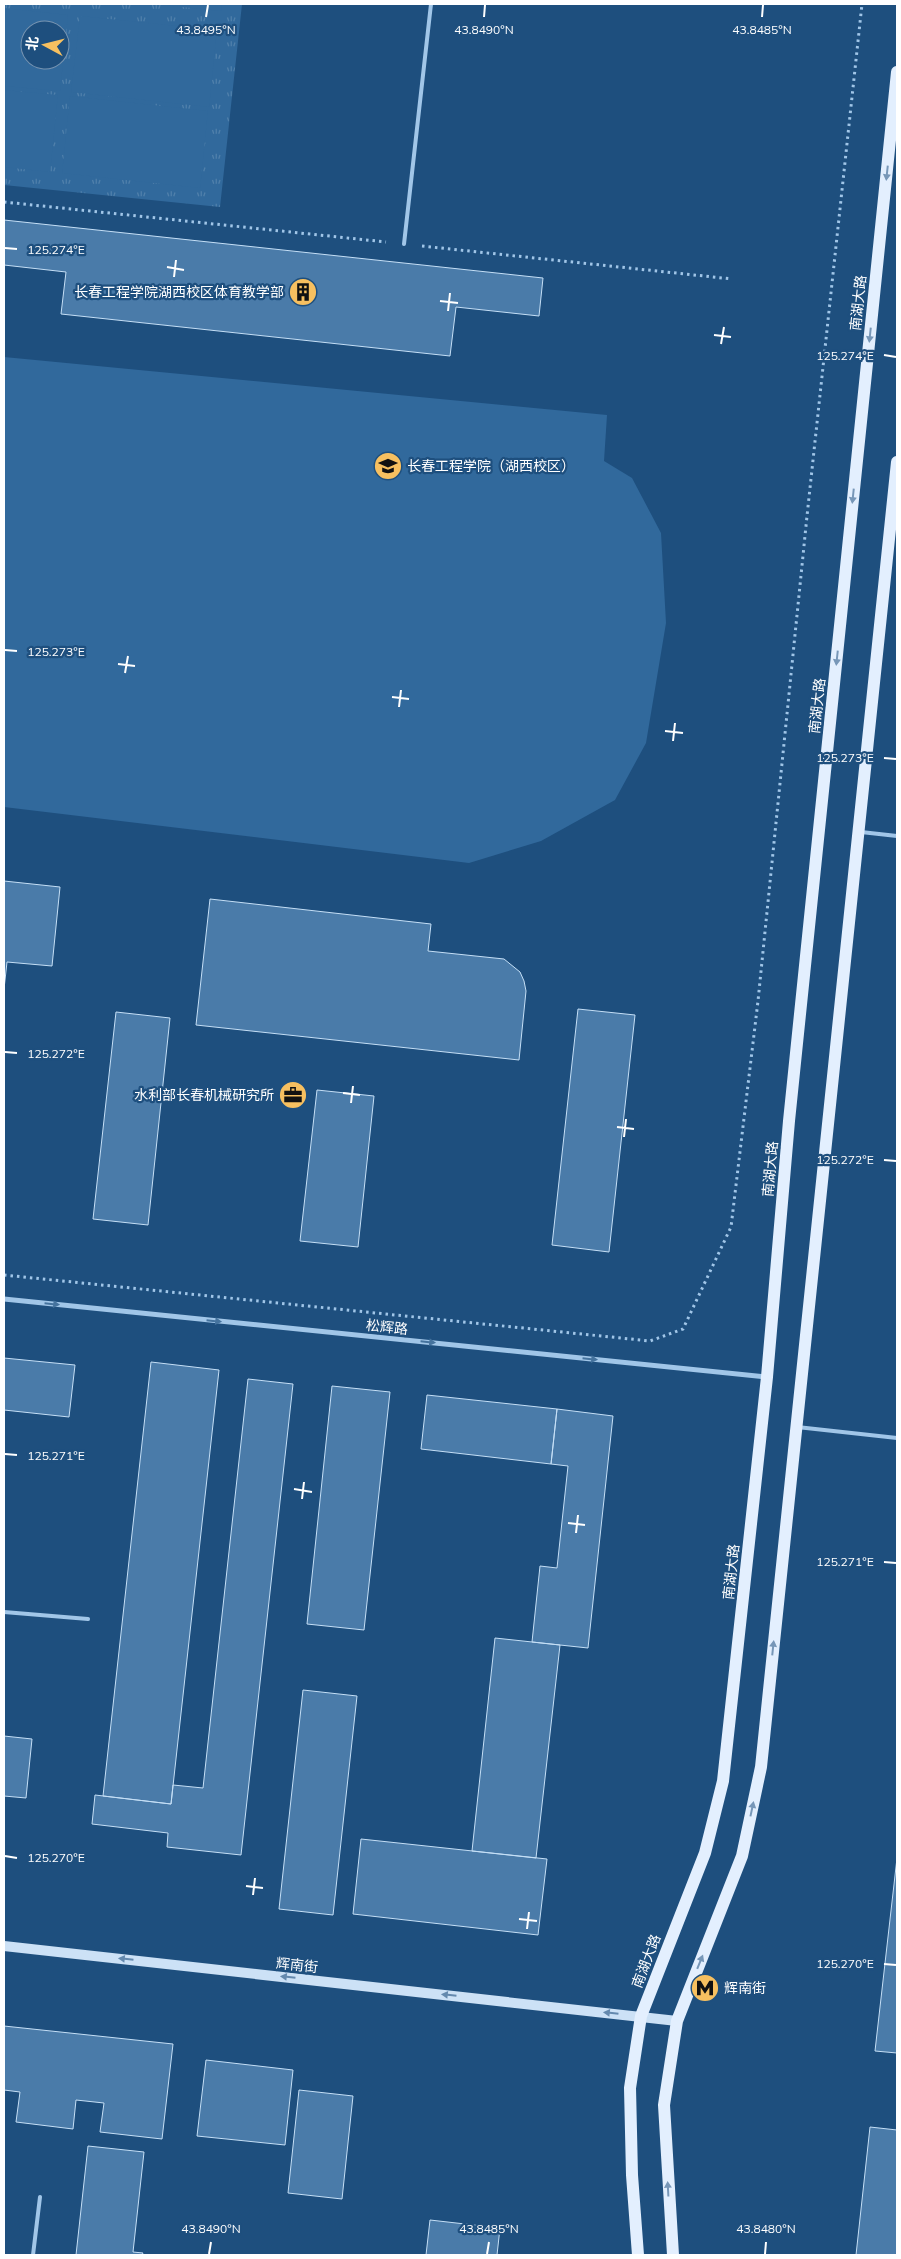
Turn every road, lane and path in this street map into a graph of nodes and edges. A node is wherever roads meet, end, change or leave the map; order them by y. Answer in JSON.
{"nodes":[{"id":1,"x":431,"y":4,"type":"edge"},
{"id":2,"x":862,"y":4,"type":"edge"},
{"id":3,"x":897,"y":72,"type":"edge"},
{"id":4,"x":4,"y":202,"type":"edge"},
{"id":5,"x":404,"y":244,"type":"junction"},
{"id":6,"x":732,"y":279,"type":"dead end"},
{"id":7,"x":897,"y":462,"type":"edge"},
{"id":8,"x":858,"y":832,"type":"junction"},
{"id":9,"x":897,"y":836,"type":"edge"},
{"id":10,"x":4,"y":1275,"type":"edge"},
{"id":11,"x":4,"y":1299,"type":"edge"},
{"id":12,"x":767,"y":1377,"type":"junction"},
{"id":13,"x":795,"y":1427,"type":"junction"},
{"id":14,"x":897,"y":1438,"type":"edge"},
{"id":15,"x":4,"y":1612,"type":"edge"},
{"id":16,"x":88,"y":1618,"type":"dead end"},
{"id":17,"x":4,"y":1946,"type":"edge"},
{"id":18,"x":641,"y":2016,"type":"junction"},
{"id":19,"x":677,"y":2021,"type":"junction"},
{"id":20,"x":40,"y":2197,"type":"dead end"},
{"id":21,"x":670,"y":2216,"type":"junction"},
{"id":22,"x":33,"y":2255,"type":"edge"},
{"id":23,"x":638,"y":2255,"type":"edge"},
{"id":24,"x":673,"y":2255,"type":"edge"},
{"id":25,"x":680,"y":2255,"type":"edge"}],
"edges":[{"from":1,"to":5,"type":"lane"},
{"from":2,"to":10,"type":"path"},
{"from":3,"to":12,"type":"main road","name":"南湖大路","one_way":true},
{"from":4,"to":5,"type":"path"},
{"from":5,"to":6,"type":"path"},
{"from":7,"to":8,"type":"main road"},
{"from":8,"to":9,"type":"lane"},
{"from":8,"to":13,"type":"main road"},
{"from":11,"to":12,"type":"street","name":"松辉路","one_way":true},
{"from":12,"to":18,"type":"main road","name":"南湖大路"},
{"from":13,"to":14,"type":"lane"},
{"from":19,"to":13,"type":"main road","one_way":true},
{"from":15,"to":16,"type":"lane"},
{"from":18,"to":17,"type":"street","name":"辉南街","one_way":true},
{"from":18,"to":19,"type":"street","name":"辉南街"},
{"from":18,"to":23,"type":"main road","name":"南湖大路"},
{"from":21,"to":19,"type":"main road","one_way":true},
{"from":20,"to":22,"type":"lane"},
{"from":21,"to":24,"type":"main road"},
{"from":21,"to":25,"type":"street"}]}
